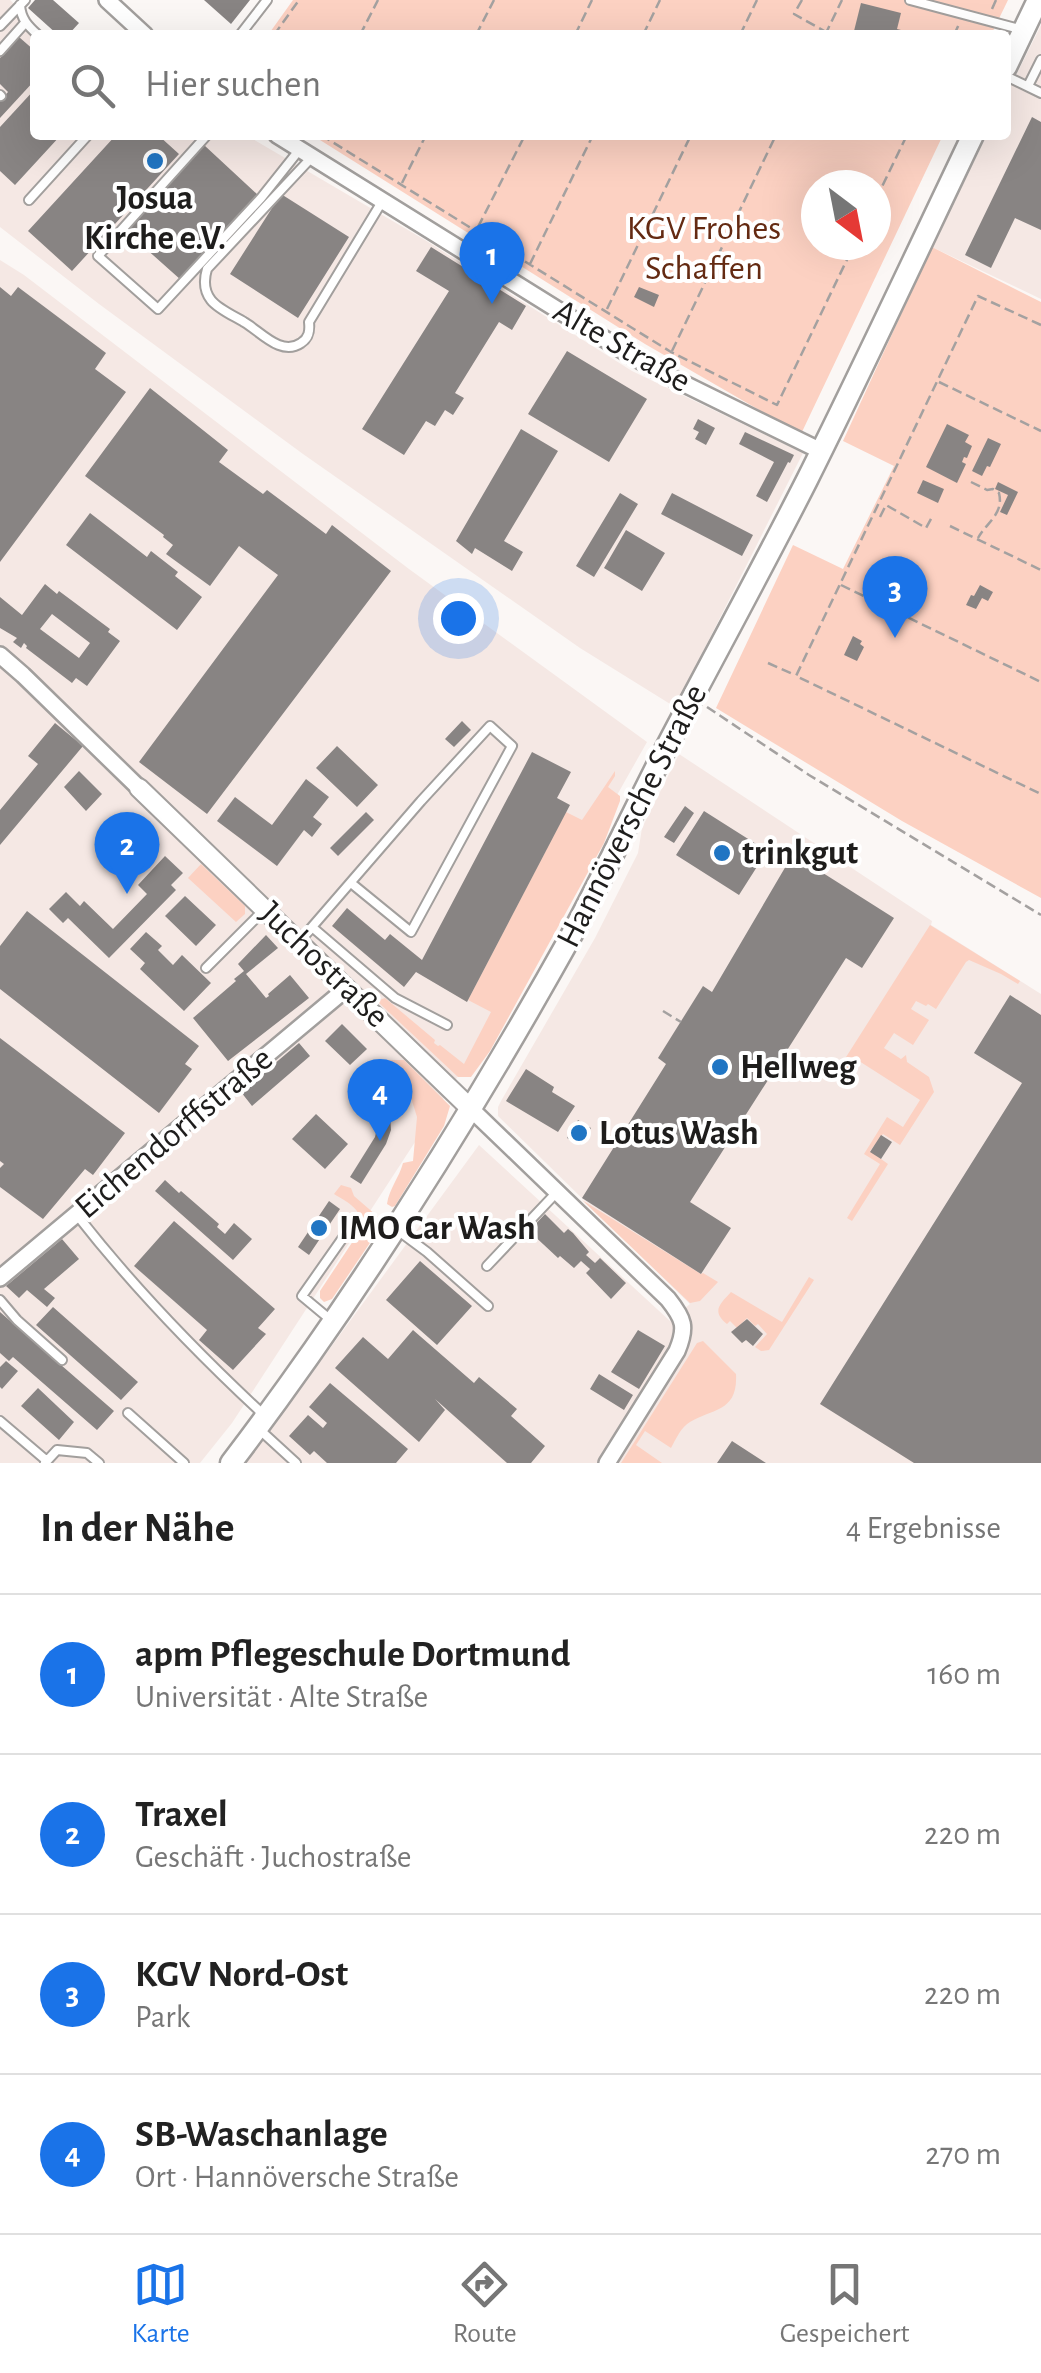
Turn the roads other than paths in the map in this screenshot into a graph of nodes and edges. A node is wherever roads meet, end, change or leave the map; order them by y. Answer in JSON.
{"nodes":[{"id":1,"x":107,"y":0,"type":"edge"},
{"id":2,"x":267,"y":0,"type":"edge"},
{"id":3,"x":910,"y":0,"type":"edge"},
{"id":4,"x":1038,"y":0,"type":"edge"},
{"id":5,"x":22,"y":2,"type":"edge"},
{"id":6,"x":26,"y":23,"type":"junction"},
{"id":7,"x":0,"y":26,"type":"edge"},
{"id":8,"x":1028,"y":29,"type":"junction"},
{"id":9,"x":33,"y":30,"type":"edge"},
{"id":10,"x":140,"y":30,"type":"edge"},
{"id":11,"x":244,"y":30,"type":"edge"},
{"id":12,"x":0,"y":51,"type":"edge"},
{"id":13,"x":1011,"y":58,"type":"edge"},
{"id":14,"x":1041,"y":60,"type":"edge"},
{"id":15,"x":1011,"y":78,"type":"edge"},
{"id":16,"x":1028,"y":86,"type":"junction"},
{"id":17,"x":1041,"y":92,"type":"edge"},
{"id":18,"x":83,"y":140,"type":"edge"},
{"id":19,"x":203,"y":140,"type":"edge"},
{"id":20,"x":285,"y":140,"type":"edge"},
{"id":21,"x":971,"y":140,"type":"edge"},
{"id":22,"x":306,"y":153,"type":"junction"},
{"id":23,"x":29,"y":200,"type":"dead end"},
{"id":24,"x":383,"y":200,"type":"junction"},
{"id":25,"x":821,"y":451,"type":"junction"},
{"id":26,"x":0,"y":656,"type":"edge"},
{"id":27,"x":139,"y":788,"type":"joint"},
{"id":28,"x":351,"y":883,"type":"junction"},
{"id":29,"x":265,"y":909,"type":"junction"},
{"id":30,"x":312,"y":927,"type":"junction"},
{"id":31,"x":299,"y":942,"type":"junction"},
{"id":32,"x":206,"y":968,"type":"dead end"},
{"id":33,"x":348,"y":988,"type":"junction"},
{"id":34,"x":448,"y":1025,"type":"dead end"},
{"id":35,"x":471,"y":1108,"type":"junction"},
{"id":36,"x":557,"y":1192,"type":"junction"},
{"id":37,"x":76,"y":1214,"type":"junction"},
{"id":38,"x":354,"y":1222,"type":"dead end"},
{"id":39,"x":396,"y":1228,"type":"junction"},
{"id":40,"x":488,"y":1266,"type":"dead end"},
{"id":41,"x":0,"y":1278,"type":"edge"},
{"id":42,"x":0,"y":1300,"type":"edge"},
{"id":43,"x":488,"y":1306,"type":"dead end"},
{"id":44,"x":332,"y":1321,"type":"junction"},
{"id":45,"x":62,"y":1360,"type":"dead end"},
{"id":46,"x":128,"y":1413,"type":"dead end"},
{"id":47,"x":0,"y":1421,"type":"edge"},
{"id":48,"x":261,"y":1421,"type":"junction"},
{"id":49,"x":46,"y":1462,"type":"edge"},
{"id":50,"x":98,"y":1463,"type":"edge"},
{"id":51,"x":184,"y":1463,"type":"edge"},
{"id":52,"x":231,"y":1463,"type":"edge"},
{"id":53,"x":296,"y":1463,"type":"edge"},
{"id":54,"x":607,"y":1463,"type":"edge"}],
"edges":[{"from":1,"to":10,"type":"street"},
{"from":2,"to":11,"type":"lane"},
{"from":3,"to":8,"type":"lane"},
{"from":4,"to":8,"type":"main road"},
{"from":5,"to":6,"type":"lane"},
{"from":5,"to":7,"type":"lane"},
{"from":6,"to":9,"type":"lane"},
{"from":6,"to":12,"type":"lane"},
{"from":8,"to":13,"type":"main road"},
{"from":14,"to":16,"type":"lane"},
{"from":15,"to":16,"type":"lane"},
{"from":16,"to":17,"type":"lane"},
{"from":18,"to":23,"type":"lane"},
{"from":19,"to":22,"type":"lane"},
{"from":20,"to":22,"type":"street","name":"Alte Straße"},
{"from":21,"to":25,"type":"main road","name":"Hannöversche Straße"},
{"from":22,"to":24,"type":"street","name":"Alte Straße"},
{"from":22,"to":24,"type":"lane"},
{"from":24,"to":25,"type":"street","name":"Alte Straße"},
{"from":25,"to":35,"type":"main road","name":"Hannöversche Straße"},
{"from":26,"to":27,"type":"street","name":"Juchostraße"},
{"from":27,"to":29,"type":"street","name":"Juchostraße"},
{"from":28,"to":28,"type":"lane"},
{"from":28,"to":30,"type":"lane"},
{"from":29,"to":31,"type":"street","name":"Juchostraße"},
{"from":29,"to":32,"type":"lane"},
{"from":30,"to":31,"type":"lane"},
{"from":30,"to":34,"type":"lane"},
{"from":31,"to":33,"type":"street","name":"Juchostraße"},
{"from":33,"to":35,"type":"street","name":"Juchostraße"},
{"from":33,"to":37,"type":"street","name":"Eichendorffstraße"},
{"from":35,"to":36,"type":"street","name":"Juchostraße"},
{"from":35,"to":39,"type":"main road","name":"Hannöversche Straße"},
{"from":36,"to":40,"type":"lane"},
{"from":36,"to":54,"type":"street","name":"Juchostraße"},
{"from":37,"to":41,"type":"street","name":"Eichendorffstraße"},
{"from":37,"to":48,"type":"lane"},
{"from":38,"to":44,"type":"lane"},
{"from":39,"to":43,"type":"lane"},
{"from":39,"to":44,"type":"main road","name":"Hannöversche Straße"},
{"from":42,"to":45,"type":"lane"},
{"from":44,"to":48,"type":"main road","name":"Hannöversche Straße"},
{"from":46,"to":51,"type":"lane"},
{"from":47,"to":49,"type":"lane"},
{"from":48,"to":52,"type":"main road","name":"Hannöversche Straße"},
{"from":48,"to":53,"type":"lane"},
{"from":49,"to":50,"type":"lane"}]}
